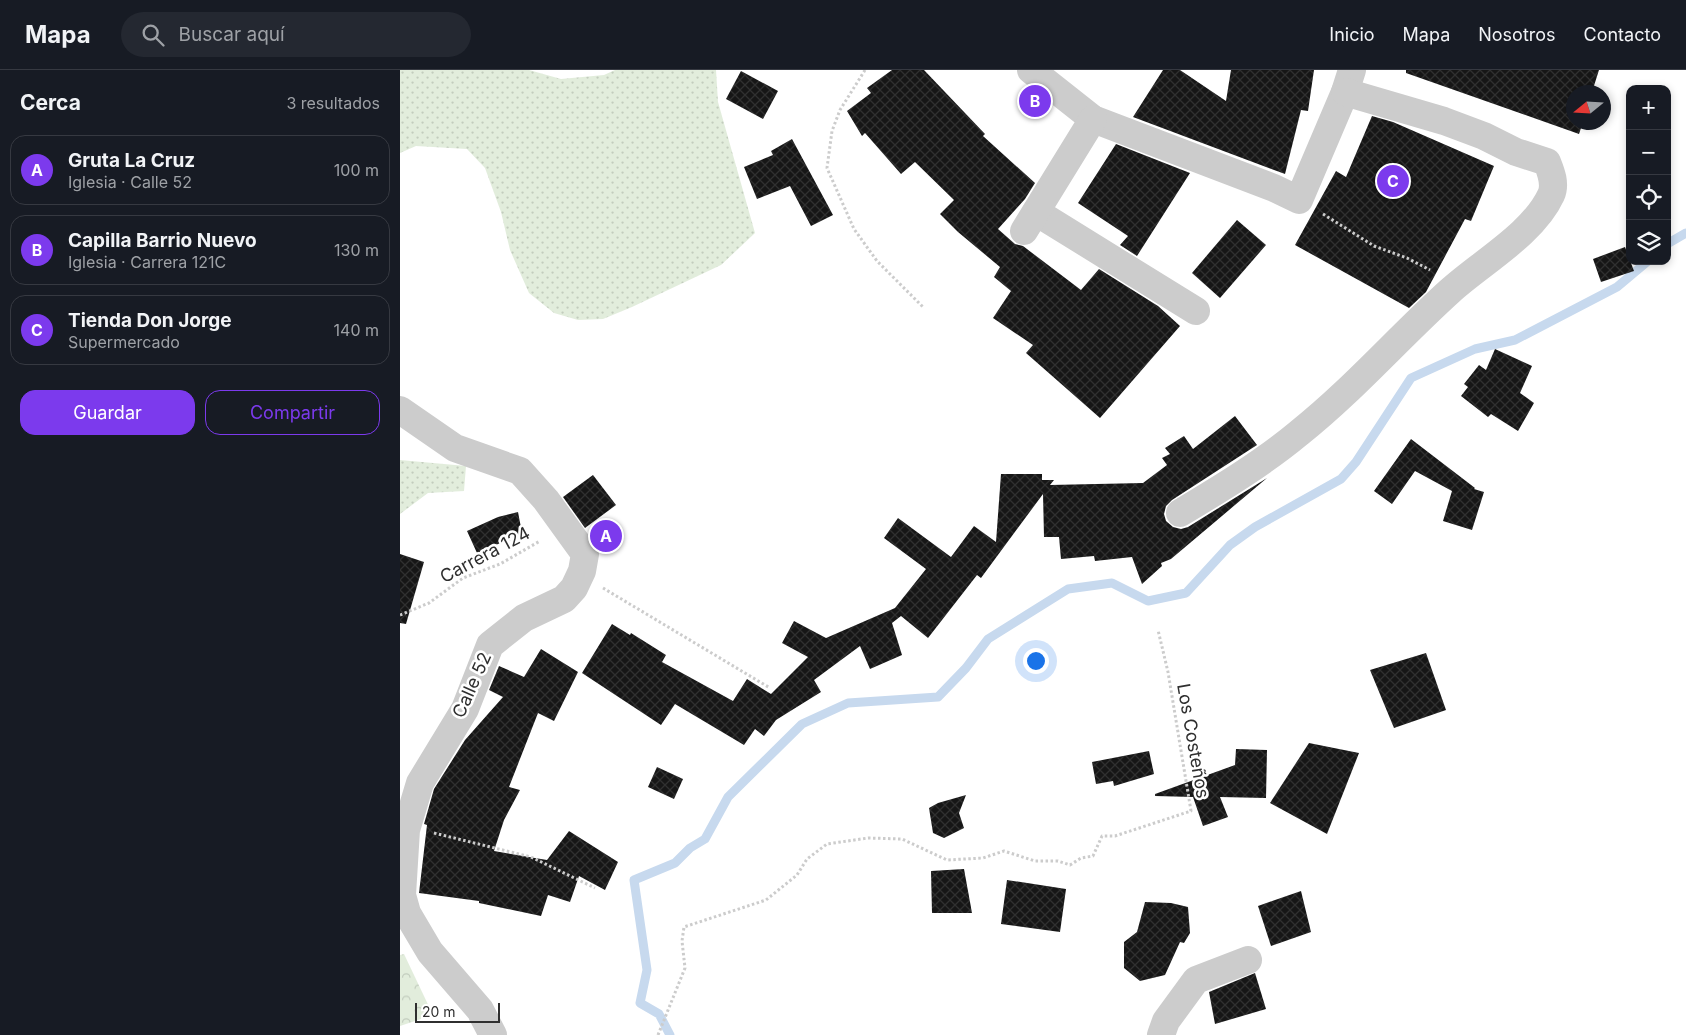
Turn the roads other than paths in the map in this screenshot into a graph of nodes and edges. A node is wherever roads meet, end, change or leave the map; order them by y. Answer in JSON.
{"nodes":[{"id":1,"x":1031,"y":70,"type":"edge"},
{"id":2,"x":1349,"y":81,"type":"edge"},
{"id":3,"x":1093,"y":118,"type":"junction"},
{"id":4,"x":1196,"y":312,"type":"dead end"},
{"id":5,"x":400,"y":410,"type":"edge"},
{"id":6,"x":1180,"y":513,"type":"dead end"},
{"id":7,"x":1248,"y":960,"type":"dead end"},
{"id":8,"x":493,"y":1035,"type":"edge"},
{"id":9,"x":1161,"y":1035,"type":"edge"}],
"edges":[{"from":1,"to":3,"type":"street"},
{"from":2,"to":3,"type":"street"},
{"from":2,"to":6,"type":"street"},
{"from":3,"to":4,"type":"street"},
{"from":5,"to":8,"type":"street","name":"Calle 52"},
{"from":7,"to":9,"type":"street"}]}
